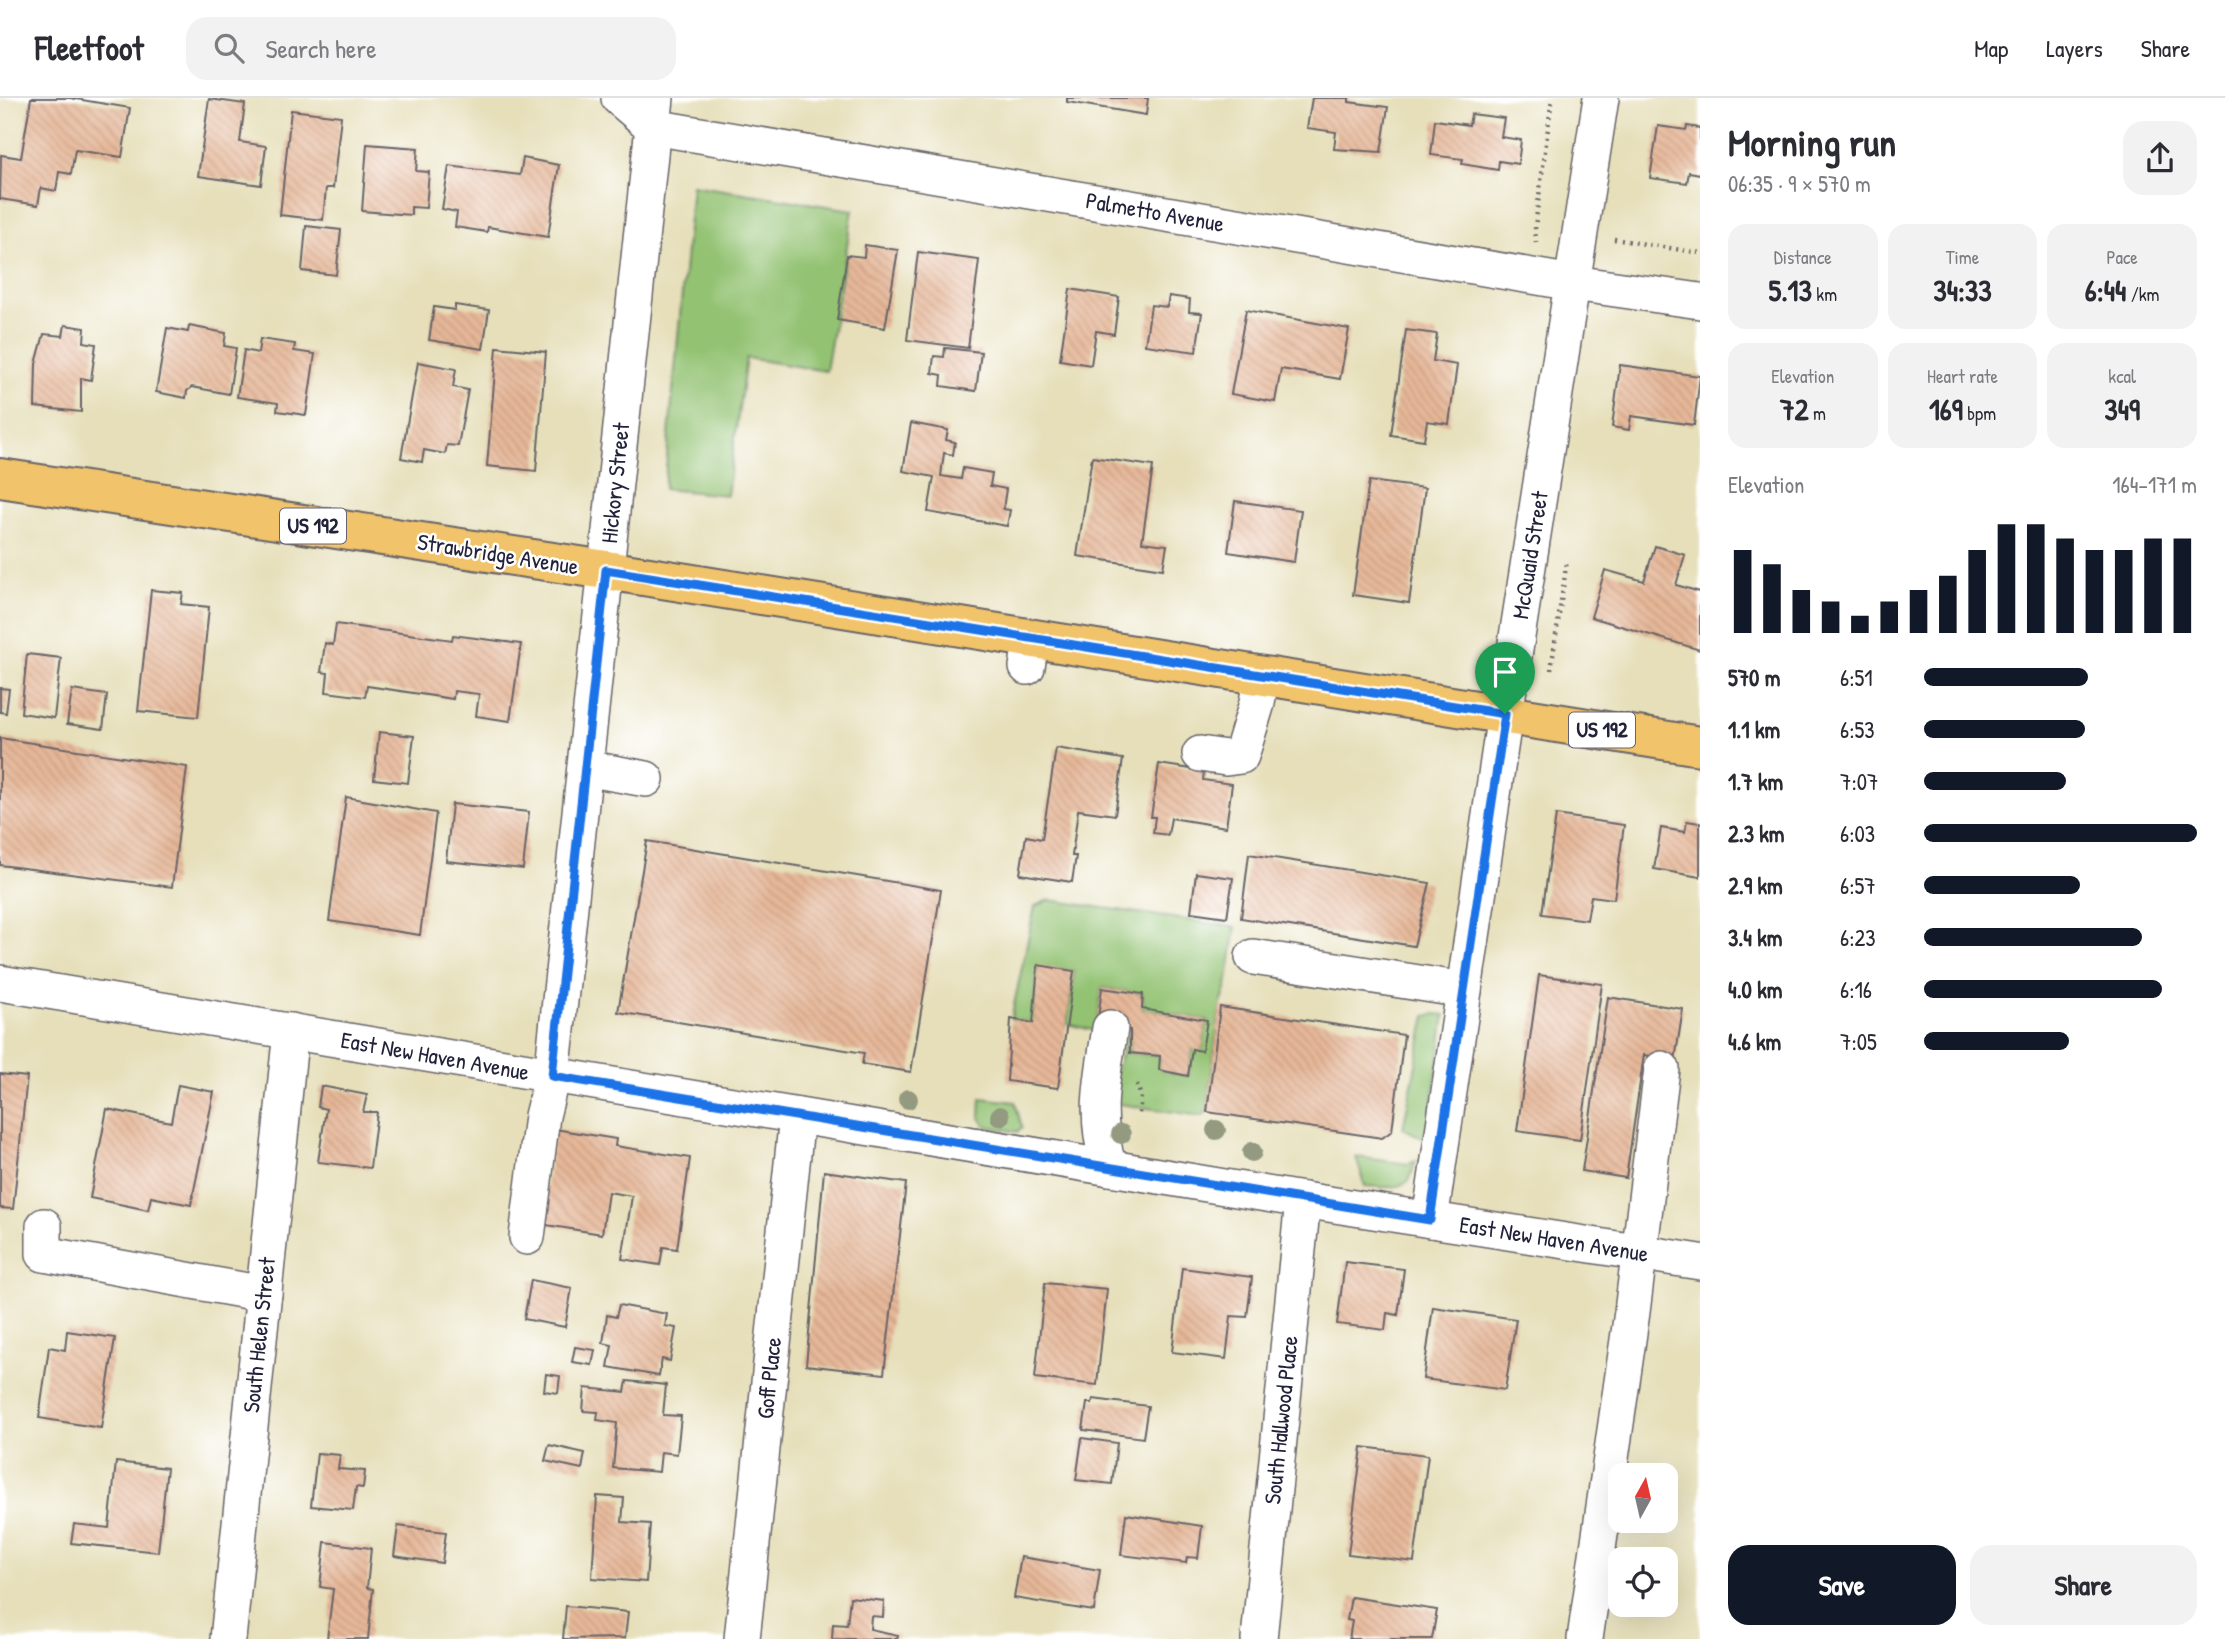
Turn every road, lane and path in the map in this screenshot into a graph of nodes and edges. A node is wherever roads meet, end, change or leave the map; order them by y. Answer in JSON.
{"nodes":[{"id":1,"x":620,"y":98,"type":"edge"},
{"id":2,"x":1552,"y":98,"type":"edge"},
{"id":3,"x":1601,"y":98,"type":"edge"},
{"id":4,"x":655,"y":112,"type":"edge"},
{"id":5,"x":1613,"y":239,"type":"dead end"},
{"id":6,"x":1700,"y":253,"type":"edge"},
{"id":7,"x":1531,"y":276,"type":"junction"},
{"id":8,"x":1573,"y":283,"type":"junction"},
{"id":9,"x":1700,"y":301,"type":"edge"},
{"id":10,"x":0,"y":478,"type":"edge"},
{"id":11,"x":606,"y":570,"type":"junction"},
{"id":12,"x":1261,"y":676,"type":"junction"},
{"id":13,"x":1505,"y":714,"type":"junction"},
{"id":14,"x":1700,"y":746,"type":"edge"},
{"id":15,"x":1200,"y":754,"type":"dead end"},
{"id":16,"x":585,"y":768,"type":"junction"},
{"id":17,"x":646,"y":779,"type":"dead end"},
{"id":18,"x":1253,"y":957,"type":"dead end"},
{"id":19,"x":0,"y":983,"type":"edge"},
{"id":20,"x":1464,"y":990,"type":"junction"},
{"id":21,"x":1110,"y":1028,"type":"dead end"},
{"id":22,"x":291,"y":1031,"type":"junction"},
{"id":23,"x":1662,"y":1069,"type":"dead end"},
{"id":24,"x":552,"y":1076,"type":"junction"},
{"id":25,"x":797,"y":1116,"type":"junction"},
{"id":26,"x":1109,"y":1168,"type":"junction"},
{"id":27,"x":1303,"y":1200,"type":"junction"},
{"id":28,"x":1430,"y":1220,"type":"junction"},
{"id":29,"x":44,"y":1226,"type":"dead end"},
{"id":30,"x":527,"y":1237,"type":"dead end"},
{"id":31,"x":1639,"y":1253,"type":"junction"},
{"id":32,"x":1700,"y":1262,"type":"edge"},
{"id":33,"x":264,"y":1294,"type":"junction"},
{"id":34,"x":228,"y":1639,"type":"edge"},
{"id":35,"x":742,"y":1639,"type":"edge"},
{"id":36,"x":1259,"y":1639,"type":"edge"},
{"id":37,"x":1585,"y":1639,"type":"edge"}],
"edges":[{"from":1,"to":4,"type":"street"},
{"from":2,"to":7,"type":"path"},
{"from":3,"to":8,"type":"street","name":"McQuaid Street"},
{"from":4,"to":7,"type":"street","name":"Palmetto Avenue"},
{"from":4,"to":11,"type":"street","name":"Hickory Street"},
{"from":5,"to":6,"type":"path"},
{"from":7,"to":8,"type":"street","name":"Palmetto Avenue"},
{"from":8,"to":9,"type":"street","name":"Palmetto Avenue"},
{"from":8,"to":13,"type":"street","name":"McQuaid Street"},
{"from":10,"to":11,"type":"main road","name":"Strawbridge Avenue","number":"US 192"},
{"from":11,"to":12,"type":"main road","name":"Strawbridge Avenue","number":"US 192"},
{"from":11,"to":16,"type":"street","name":"Hickory Street"},
{"from":12,"to":13,"type":"main road","name":"Strawbridge Avenue","number":"US 192"},
{"from":12,"to":15,"type":"street"},
{"from":13,"to":14,"type":"main road","name":"Strawbridge Avenue","number":"US 192"},
{"from":13,"to":20,"type":"street","name":"McQuaid Street"},
{"from":16,"to":17,"type":"street"},
{"from":16,"to":24,"type":"street","name":"Hickory Street"},
{"from":18,"to":20,"type":"street"},
{"from":19,"to":22,"type":"street","name":"East New Haven Avenue"},
{"from":20,"to":28,"type":"street","name":"McQuaid Street"},
{"from":21,"to":26,"type":"street"},
{"from":22,"to":24,"type":"street","name":"East New Haven Avenue"},
{"from":22,"to":33,"type":"street","name":"South Helen Street"},
{"from":23,"to":31,"type":"street"},
{"from":24,"to":25,"type":"street","name":"East New Haven Avenue"},
{"from":24,"to":30,"type":"street","name":"Hickory Street"},
{"from":25,"to":26,"type":"street","name":"East New Haven Avenue"},
{"from":25,"to":35,"type":"street","name":"Goff Place"},
{"from":26,"to":27,"type":"street","name":"East New Haven Avenue"},
{"from":27,"to":28,"type":"street","name":"East New Haven Avenue"},
{"from":27,"to":36,"type":"street","name":"South Hallwood Place"},
{"from":28,"to":31,"type":"street","name":"East New Haven Avenue"},
{"from":29,"to":33,"type":"street"},
{"from":31,"to":32,"type":"street","name":"East New Haven Avenue"},
{"from":31,"to":37,"type":"street"},
{"from":33,"to":34,"type":"street","name":"South Helen Street"}]}
